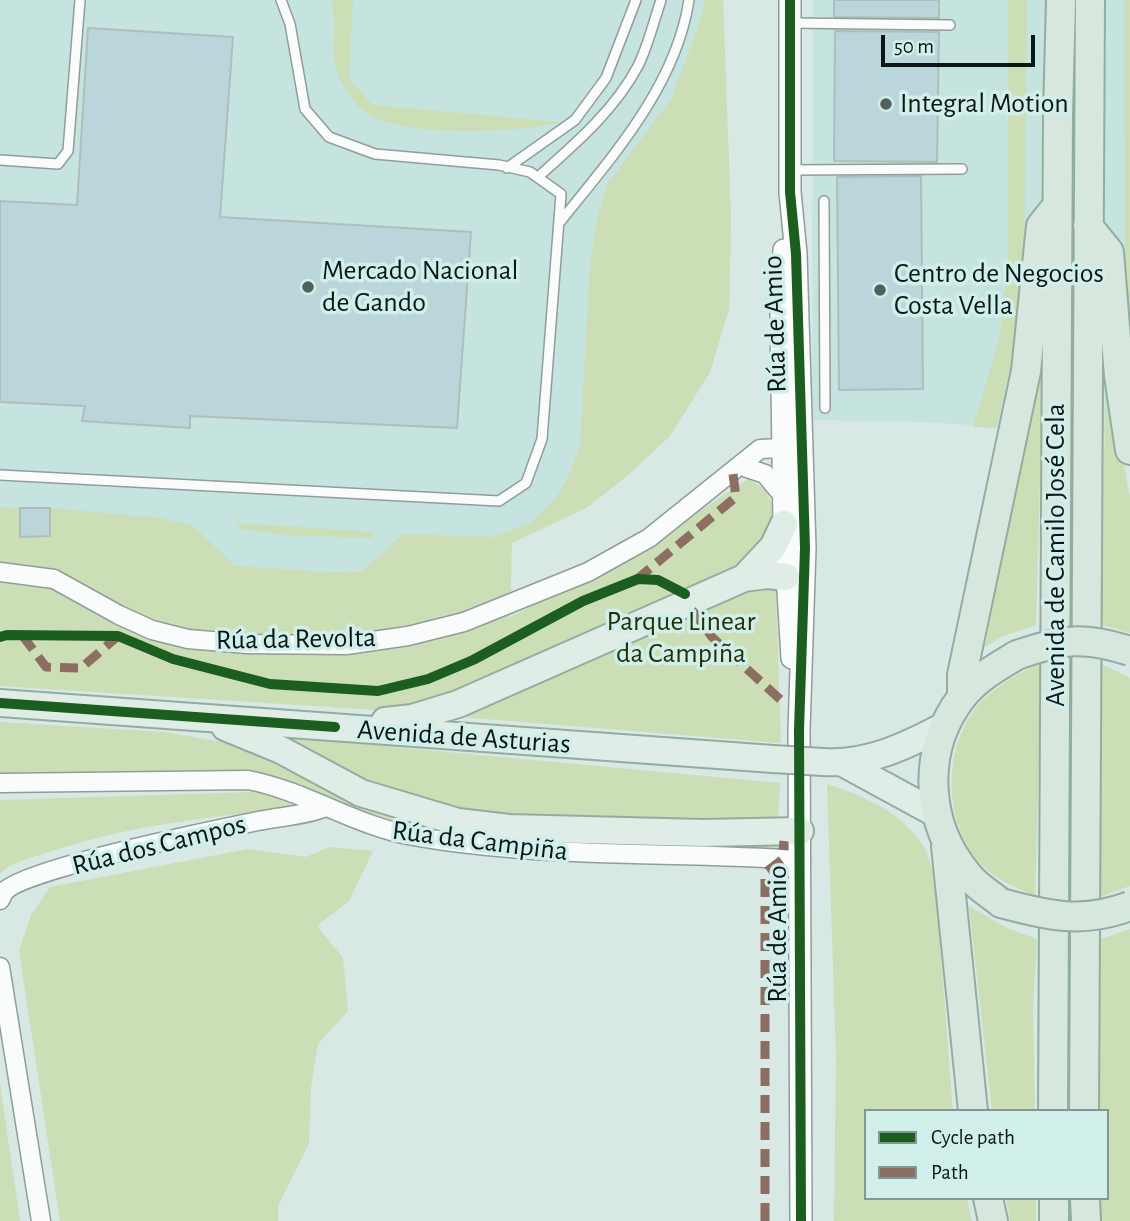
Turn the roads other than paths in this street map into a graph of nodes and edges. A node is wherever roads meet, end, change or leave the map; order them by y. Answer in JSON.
{"nodes":[{"id":1,"x":80,"y":0,"type":"edge"},
{"id":2,"x":281,"y":0,"type":"edge"},
{"id":3,"x":636,"y":0,"type":"edge"},
{"id":4,"x":662,"y":0,"type":"edge"},
{"id":5,"x":689,"y":0,"type":"edge"},
{"id":6,"x":790,"y":0,"type":"edge"},
{"id":7,"x":1061,"y":0,"type":"edge"},
{"id":8,"x":1090,"y":0,"type":"edge"},
{"id":9,"x":790,"y":23,"type":"junction"},
{"id":10,"x":950,"y":25,"type":"dead end"},
{"id":11,"x":0,"y":160,"type":"edge"},
{"id":12,"x":507,"y":168,"type":"junction"},
{"id":13,"x":962,"y":169,"type":"dead end"},
{"id":14,"x":789,"y":170,"type":"junction"},
{"id":15,"x":538,"y":177,"type":"junction"},
{"id":16,"x":790,"y":192,"type":"junction"},
{"id":17,"x":824,"y":201,"type":"dead end"},
{"id":18,"x":1059,"y":204,"type":"junction"},
{"id":19,"x":559,"y":223,"type":"junction"},
{"id":20,"x":1087,"y":226,"type":"junction"},
{"id":21,"x":799,"y":358,"type":"junction"},
{"id":22,"x":782,"y":383,"type":"junction"},
{"id":23,"x":825,"y":408,"type":"dead end"},
{"id":24,"x":783,"y":448,"type":"junction"},
{"id":25,"x":760,"y":449,"type":"junction"},
{"id":26,"x":1130,"y":450,"type":"edge"},
{"id":27,"x":740,"y":471,"type":"junction"},
{"id":28,"x":0,"y":475,"type":"edge"},
{"id":29,"x":784,"y":497,"type":"junction"},
{"id":30,"x":794,"y":524,"type":"junction"},
{"id":31,"x":0,"y":572,"type":"edge"},
{"id":32,"x":786,"y":577,"type":"junction"},
{"id":33,"x":744,"y":578,"type":"junction"},
{"id":34,"x":803,"y":646,"type":"junction"},
{"id":35,"x":1130,"y":651,"type":"edge"},
{"id":36,"x":962,"y":696,"type":"junction"},
{"id":37,"x":0,"y":703,"type":"edge"},
{"id":38,"x":204,"y":719,"type":"junction"},
{"id":39,"x":944,"y":726,"type":"junction"},
{"id":40,"x":335,"y":727,"type":"junction"},
{"id":41,"x":799,"y":730,"type":"junction"},
{"id":42,"x":834,"y":763,"type":"junction"},
{"id":43,"x":0,"y":783,"type":"edge"},
{"id":44,"x":326,"y":807,"type":"junction"},
{"id":45,"x":935,"y":813,"type":"junction"},
{"id":46,"x":800,"y":831,"type":"junction"},
{"id":47,"x":945,"y":843,"type":"junction"},
{"id":48,"x":801,"y":860,"type":"junction"},
{"id":49,"x":0,"y":900,"type":"edge"},
{"id":50,"x":1130,"y":906,"type":"edge"},
{"id":51,"x":0,"y":967,"type":"edge"},
{"id":52,"x":973,"y":1109,"type":"edge"},
{"id":53,"x":1053,"y":1109,"type":"edge"},
{"id":54,"x":1084,"y":1109,"type":"edge"},
{"id":55,"x":988,"y":1200,"type":"edge"},
{"id":56,"x":1054,"y":1200,"type":"edge"},
{"id":57,"x":1085,"y":1200,"type":"edge"},
{"id":58,"x":41,"y":1221,"type":"edge"},
{"id":59,"x":801,"y":1221,"type":"edge"},
{"id":60,"x":993,"y":1221,"type":"edge"},
{"id":61,"x":1055,"y":1221,"type":"edge"},
{"id":62,"x":1086,"y":1221,"type":"edge"}],
"edges":[{"from":1,"to":11,"type":"lane"},
{"from":2,"to":12,"type":"lane"},
{"from":3,"to":12,"type":"lane"},
{"from":4,"to":15,"type":"lane"},
{"from":5,"to":19,"type":"lane"},
{"from":6,"to":9,"type":"street","name":"Rúa de Amio"},
{"from":7,"to":18,"type":"highway","name":"Avenida de Camilo José Cela"},
{"from":8,"to":20,"type":"highway","name":"Avenida de Camilo José Cela"},
{"from":9,"to":10,"type":"lane"},
{"from":9,"to":14,"type":"street","name":"Rúa de Amio"},
{"from":12,"to":15,"type":"lane"},
{"from":13,"to":14,"type":"lane"},
{"from":14,"to":16,"type":"street","name":"Rúa de Amio"},
{"from":15,"to":19,"type":"lane"},
{"from":16,"to":21,"type":"street","name":"Rúa de Amio"},
{"from":16,"to":22,"type":"street","name":"Rúa de Amio"},
{"from":17,"to":23,"type":"lane"},
{"from":18,"to":36,"type":"highway"},
{"from":18,"to":53,"type":"highway","name":"Avenida de Camilo José Cela"},
{"from":19,"to":28,"type":"lane"},
{"from":20,"to":26,"type":"highway"},
{"from":20,"to":54,"type":"highway","name":"Avenida de Camilo José Cela"},
{"from":21,"to":24,"type":"street","name":"Rúa de Amio"},
{"from":21,"to":30,"type":"street","name":"Rúa de Amio"},
{"from":22,"to":24,"type":"street","name":"Rúa de Amio"},
{"from":22,"to":25,"type":"street","name":"Rúa de Amio"},
{"from":24,"to":25,"type":"street"},
{"from":24,"to":27,"type":"street","name":"Rúa da Revolta"},
{"from":24,"to":29,"type":"street","name":"Rúa de Amio"},
{"from":24,"to":30,"type":"street","name":"Rúa de Amio"},
{"from":25,"to":27,"type":"street","name":"Rúa da Revolta"},
{"from":27,"to":29,"type":"street"},
{"from":27,"to":31,"type":"street","name":"Rúa da Revolta"},
{"from":29,"to":30,"type":"street","name":"Rúa de Amio"},
{"from":30,"to":32,"type":"street","name":"Rúa de Amio"},
{"from":30,"to":33,"type":"main road"},
{"from":30,"to":34,"type":"street","name":"Rúa de Amio"},
{"from":32,"to":33,"type":"main road"},
{"from":32,"to":34,"type":"street","name":"Rúa de Amio"},
{"from":32,"to":41,"type":"street","name":"Rúa de Amio"},
{"from":33,"to":40,"type":"main road"},
{"from":34,"to":41,"type":"street","name":"Rúa de Amio"},
{"from":35,"to":36,"type":"highway","bridge":true},
{"from":36,"to":39,"type":"highway"},
{"from":37,"to":38,"type":"main road","name":"Avenida de Asturias"},
{"from":38,"to":40,"type":"main road","name":"Avenida de Asturias"},
{"from":38,"to":46,"type":"main road"},
{"from":39,"to":42,"type":"main road"},
{"from":39,"to":45,"type":"highway"},
{"from":40,"to":42,"type":"main road","name":"Avenida de Asturias","bridge":true},
{"from":41,"to":46,"type":"street","name":"Rúa de Amio"},
{"from":42,"to":45,"type":"main road"},
{"from":43,"to":44,"type":"street","name":"Rúa da Campiña"},
{"from":44,"to":48,"type":"street","name":"Rúa da Campiña"},
{"from":44,"to":49,"type":"street","name":"Rúa dos Campos"},
{"from":45,"to":47,"type":"highway"},
{"from":46,"to":48,"type":"street","name":"Rúa de Amio"},
{"from":47,"to":50,"type":"highway","bridge":true},
{"from":47,"to":52,"type":"highway"},
{"from":48,"to":59,"type":"street","name":"Rúa de Amio"},
{"from":51,"to":58,"type":"street"},
{"from":55,"to":60,"type":"highway"},
{"from":56,"to":61,"type":"highway"},
{"from":57,"to":62,"type":"highway"}]}
